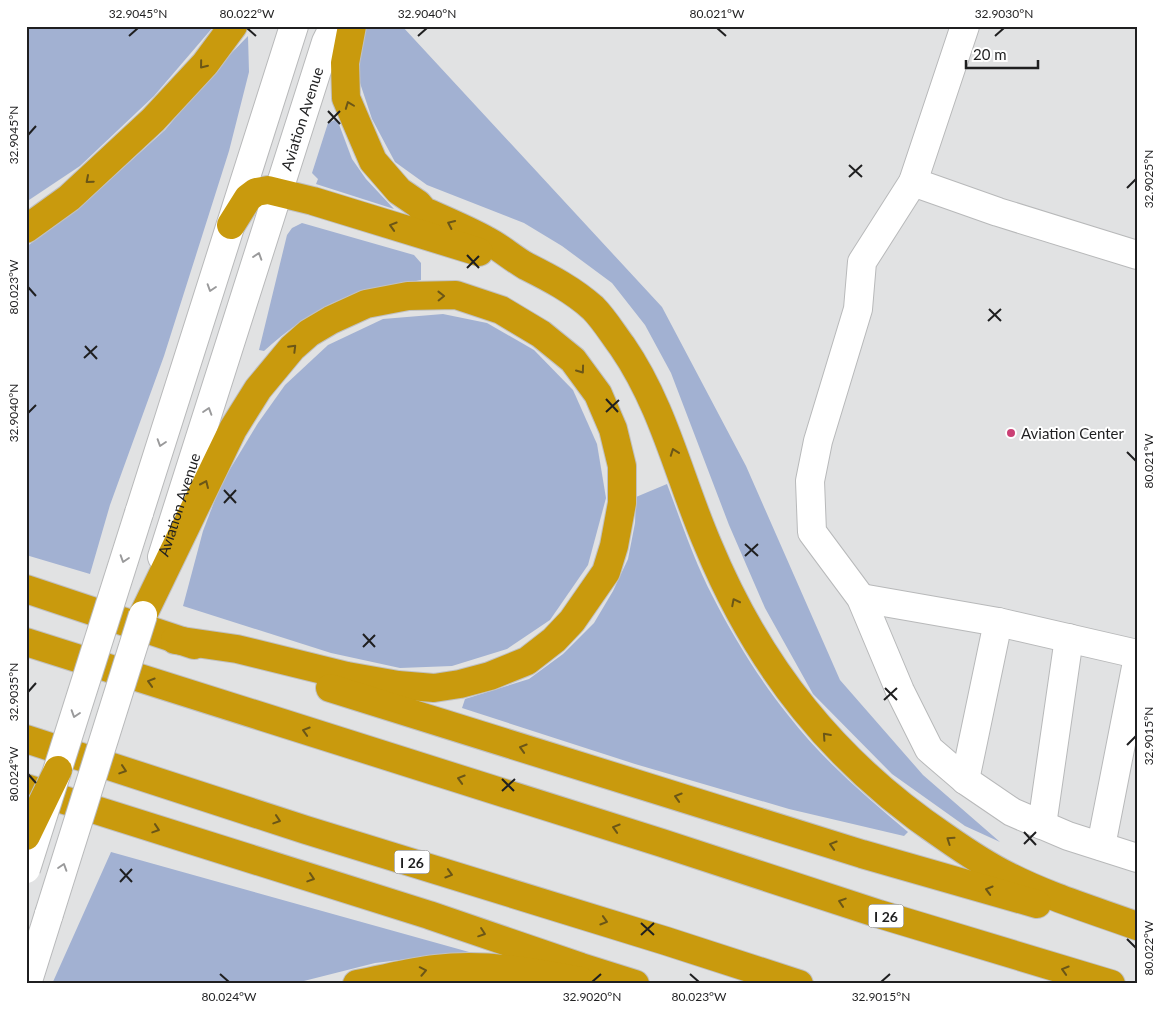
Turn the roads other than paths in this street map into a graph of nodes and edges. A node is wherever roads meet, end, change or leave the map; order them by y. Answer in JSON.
{"nodes":[{"id":1,"x":232,"y":26,"type":"edge"},
{"id":2,"x":294,"y":26,"type":"edge"},
{"id":3,"x":334,"y":26,"type":"edge"},
{"id":4,"x":352,"y":26,"type":"edge"},
{"id":5,"x":965,"y":26,"type":"edge"},
{"id":6,"x":913,"y":182,"type":"junction"},
{"id":7,"x":279,"y":191,"type":"junction"},
{"id":8,"x":231,"y":225,"type":"junction"},
{"id":9,"x":26,"y":228,"type":"edge"},
{"id":10,"x":1137,"y":256,"type":"edge"},
{"id":11,"x":524,"y":265,"type":"junction"},
{"id":12,"x":179,"y":527,"type":"junction"},
{"id":13,"x":26,"y":589,"type":"edge"},
{"id":14,"x":861,"y":598,"type":"junction"},
{"id":15,"x":143,"y":615,"type":"joint"},
{"id":16,"x":998,"y":622,"type":"junction"},
{"id":17,"x":1069,"y":638,"type":"junction"},
{"id":18,"x":175,"y":640,"type":"junction"},
{"id":19,"x":26,"y":642,"type":"edge"},
{"id":20,"x":1137,"y":654,"type":"edge"},
{"id":21,"x":1137,"y":662,"type":"edge"},
{"id":22,"x":26,"y":739,"type":"edge"},
{"id":23,"x":58,"y":770,"type":"junction"},
{"id":24,"x":965,"y":780,"type":"junction"},
{"id":25,"x":26,"y":788,"type":"edge"},
{"id":26,"x":1042,"y":825,"type":"junction"},
{"id":27,"x":26,"y":836,"type":"edge"},
{"id":28,"x":1101,"y":846,"type":"junction"},
{"id":29,"x":1137,"y":858,"type":"edge"},
{"id":30,"x":26,"y":869,"type":"edge"},
{"id":31,"x":1137,"y":926,"type":"edge"},
{"id":32,"x":1137,"y":934,"type":"edge"},
{"id":33,"x":27,"y":984,"type":"edge"},
{"id":34,"x":358,"y":984,"type":"edge"},
{"id":35,"x":594,"y":984,"type":"edge"},
{"id":36,"x":635,"y":984,"type":"edge"},
{"id":37,"x":799,"y":984,"type":"edge"},
{"id":38,"x":1111,"y":984,"type":"edge"}],
"edges":[{"from":1,"to":9,"type":"highway","one_way":true},
{"from":2,"to":8,"type":"street"},
{"from":3,"to":7,"type":"street","name":"Aviation Avenue"},
{"from":11,"to":4,"type":"highway","one_way":true},
{"from":5,"to":6,"type":"street"},
{"from":6,"to":10,"type":"street"},
{"from":6,"to":14,"type":"street"},
{"from":7,"to":8,"type":"highway"},
{"from":11,"to":7,"type":"highway","one_way":true},
{"from":12,"to":7,"type":"street","name":"Aviation Avenue","one_way":true},
{"from":8,"to":23,"type":"street","one_way":true,"bridge":true},
{"from":31,"to":11,"type":"highway","one_way":true},
{"from":12,"to":15,"type":"highway"},
{"from":12,"to":18,"type":"highway","one_way":true},
{"from":13,"to":18,"type":"highway"},
{"from":14,"to":16,"type":"street"},
{"from":14,"to":24,"type":"street"},
{"from":33,"to":15,"type":"street","one_way":true,"bridge":true},
{"from":16,"to":17,"type":"street"},
{"from":16,"to":24,"type":"street"},
{"from":17,"to":20,"type":"street"},
{"from":17,"to":26,"type":"street"},
{"from":32,"to":18,"type":"highway","one_way":true},
{"from":38,"to":19,"type":"highway","number":"I 26","one_way":true},
{"from":21,"to":28,"type":"street"},
{"from":22,"to":37,"type":"highway","number":"I 26","one_way":true},
{"from":23,"to":27,"type":"highway","bridge":true},
{"from":23,"to":30,"type":"street","bridge":true},
{"from":24,"to":26,"type":"street"},
{"from":25,"to":36,"type":"highway","one_way":true},
{"from":26,"to":28,"type":"street"},
{"from":28,"to":29,"type":"street"},
{"from":34,"to":35,"type":"highway","one_way":true}]}
